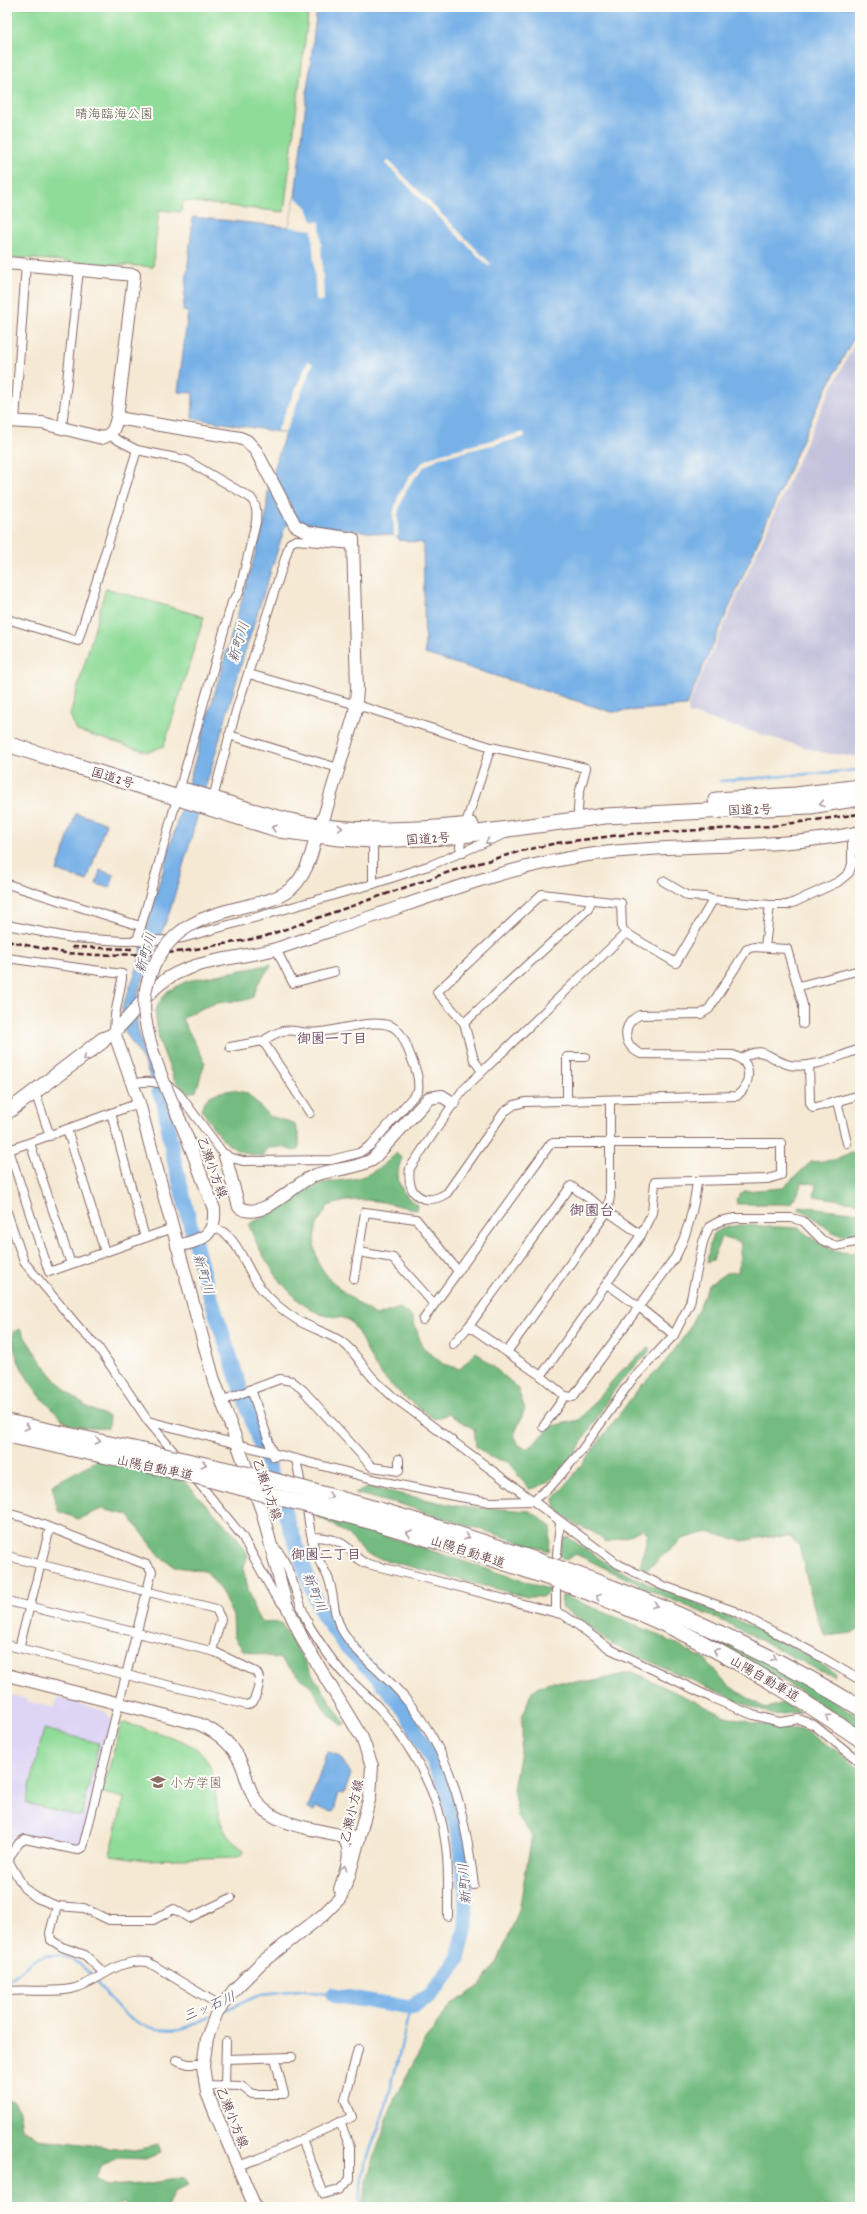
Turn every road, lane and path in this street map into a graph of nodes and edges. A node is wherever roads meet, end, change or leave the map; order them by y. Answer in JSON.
{"nodes":[{"id":1,"x":7,"y":263,"type":"edge"},
{"id":2,"x":26,"y":265,"type":"junction"},
{"id":3,"x":79,"y":269,"type":"junction"},
{"id":4,"x":117,"y":418,"type":"junction"},
{"id":5,"x":11,"y":421,"type":"edge"},
{"id":6,"x":62,"y":428,"type":"junction"},
{"id":7,"x":110,"y":436,"type":"junction"},
{"id":8,"x":137,"y":450,"type":"junction"},
{"id":9,"x":354,"y":545,"type":"junction"},
{"id":10,"x":7,"y":619,"type":"edge"},
{"id":11,"x":249,"y":674,"type":"junction"},
{"id":12,"x":356,"y":705,"type":"junction"},
{"id":13,"x":7,"y":735,"type":"edge"},
{"id":14,"x":229,"y":735,"type":"junction"},
{"id":15,"x":7,"y":744,"type":"edge"},
{"id":16,"x":491,"y":747,"type":"junction"},
{"id":17,"x":338,"y":768,"type":"junction"},
{"id":18,"x":860,"y":788,"type":"edge"},
{"id":19,"x":180,"y":794,"type":"junction"},
{"id":20,"x":860,"y":798,"type":"edge"},
{"id":21,"x":209,"y":801,"type":"junction"},
{"id":22,"x":578,"y":810,"type":"junction"},
{"id":23,"x":512,"y":829,"type":"junction"},
{"id":24,"x":463,"y":830,"type":"junction"},
{"id":25,"x":317,"y":831,"type":"junction"},
{"id":26,"x":856,"y":833,"type":"edge"},
{"id":27,"x":373,"y":840,"type":"junction"},
{"id":28,"x":463,"y":852,"type":"junction"},
{"id":29,"x":663,"y":881,"type":"dead end"},
{"id":30,"x":7,"y":884,"type":"edge"},
{"id":31,"x":373,"y":884,"type":"junction"},
{"id":32,"x":592,"y":899,"type":"junction"},
{"id":33,"x":713,"y":900,"type":"junction"},
{"id":34,"x":770,"y":904,"type":"junction"},
{"id":35,"x":7,"y":925,"type":"edge"},
{"id":36,"x":140,"y":926,"type":"junction"},
{"id":37,"x":626,"y":934,"type":"junction"},
{"id":38,"x":139,"y":941,"type":"junction"},
{"id":39,"x":764,"y":947,"type":"junction"},
{"id":40,"x":276,"y":949,"type":"junction"},
{"id":41,"x":7,"y":958,"type":"edge"},
{"id":42,"x":860,"y":970,"type":"edge"},
{"id":43,"x":334,"y":972,"type":"dead end"},
{"id":44,"x":799,"y":986,"type":"junction"},
{"id":45,"x":464,"y":1023,"type":"junction"},
{"id":46,"x":803,"y":1024,"type":"dead end"},
{"id":47,"x":117,"y":1029,"type":"junction"},
{"id":48,"x":263,"y":1041,"type":"junction"},
{"id":49,"x":230,"y":1047,"type":"dead end"},
{"id":50,"x":860,"y":1049,"type":"edge"},
{"id":51,"x":585,"y":1057,"type":"dead end"},
{"id":52,"x":742,"y":1058,"type":"junction"},
{"id":53,"x":809,"y":1065,"type":"junction"},
{"id":54,"x":481,"y":1070,"type":"junction"},
{"id":55,"x":136,"y":1083,"type":"junction"},
{"id":56,"x":36,"y":1095,"type":"junction"},
{"id":57,"x":860,"y":1095,"type":"edge"},
{"id":58,"x":567,"y":1100,"type":"junction"},
{"id":59,"x":610,"y":1100,"type":"junction"},
{"id":60,"x":837,"y":1101,"type":"junction"},
{"id":61,"x":139,"y":1103,"type":"junction"},
{"id":62,"x":453,"y":1103,"type":"junction"},
{"id":63,"x":7,"y":1109,"type":"edge"},
{"id":64,"x":111,"y":1113,"type":"junction"},
{"id":65,"x":310,"y":1113,"type":"dead end"},
{"id":66,"x":7,"y":1116,"type":"edge"},
{"id":67,"x":67,"y":1129,"type":"junction"},
{"id":68,"x":50,"y":1136,"type":"junction"},
{"id":69,"x":611,"y":1142,"type":"junction"},
{"id":70,"x":30,"y":1143,"type":"junction"},
{"id":71,"x":847,"y":1143,"type":"dead end"},
{"id":72,"x":225,"y":1156,"type":"junction"},
{"id":73,"x":697,"y":1182,"type":"junction"},
{"id":74,"x":7,"y":1212,"type":"edge"},
{"id":75,"x":607,"y":1212,"type":"junction"},
{"id":76,"x":212,"y":1227,"type":"junction"},
{"id":77,"x":173,"y":1228,"type":"junction"},
{"id":78,"x":641,"y":1235,"type":"junction"},
{"id":79,"x":145,"y":1238,"type":"junction"},
{"id":80,"x":860,"y":1242,"type":"edge"},
{"id":81,"x":180,"y":1245,"type":"junction"},
{"id":82,"x":105,"y":1252,"type":"junction"},
{"id":83,"x":359,"y":1252,"type":"junction"},
{"id":84,"x":71,"y":1264,"type":"junction"},
{"id":85,"x":458,"y":1271,"type":"junction"},
{"id":86,"x":354,"y":1279,"type":"dead end"},
{"id":87,"x":607,"y":1284,"type":"junction"},
{"id":88,"x":434,"y":1304,"type":"junction"},
{"id":89,"x":639,"y":1307,"type":"junction"},
{"id":90,"x":423,"y":1320,"type":"dead end"},
{"id":91,"x":469,"y":1326,"type":"junction"},
{"id":92,"x":674,"y":1335,"type":"junction"},
{"id":93,"x":453,"y":1344,"type":"dead end"},
{"id":94,"x":507,"y":1352,"type":"junction"},
{"id":95,"x":541,"y":1376,"type":"junction"},
{"id":96,"x":250,"y":1390,"type":"junction"},
{"id":97,"x":565,"y":1396,"type":"junction"},
{"id":98,"x":223,"y":1400,"type":"junction"},
{"id":99,"x":148,"y":1421,"type":"junction"},
{"id":100,"x":7,"y":1422,"type":"edge"},
{"id":101,"x":543,"y":1427,"type":"dead end"},
{"id":102,"x":7,"y":1435,"type":"edge"},
{"id":103,"x":50,"y":1436,"type":"junction"},
{"id":104,"x":241,"y":1445,"type":"junction"},
{"id":105,"x":273,"y":1455,"type":"junction"},
{"id":106,"x":296,"y":1459,"type":"junction"},
{"id":107,"x":398,"y":1459,"type":"dead end"},
{"id":108,"x":532,"y":1501,"type":"junction"},
{"id":109,"x":7,"y":1514,"type":"edge"},
{"id":110,"x":375,"y":1516,"type":"junction"},
{"id":111,"x":560,"y":1522,"type":"junction"},
{"id":112,"x":50,"y":1528,"type":"junction"},
{"id":113,"x":312,"y":1537,"type":"junction"},
{"id":114,"x":270,"y":1544,"type":"junction"},
{"id":115,"x":557,"y":1555,"type":"dead end"},
{"id":116,"x":7,"y":1556,"type":"edge"},
{"id":117,"x":41,"y":1565,"type":"junction"},
{"id":118,"x":147,"y":1591,"type":"junction"},
{"id":119,"x":556,"y":1591,"type":"dead end"},
{"id":120,"x":7,"y":1601,"type":"edge"},
{"id":121,"x":30,"y":1607,"type":"junction"},
{"id":122,"x":289,"y":1611,"type":"junction"},
{"id":123,"x":556,"y":1613,"type":"junction"},
{"id":124,"x":137,"y":1633,"type":"junction"},
{"id":125,"x":7,"y":1645,"type":"edge"},
{"id":126,"x":19,"y":1648,"type":"junction"},
{"id":127,"x":212,"y":1652,"type":"junction"},
{"id":128,"x":126,"y":1675,"type":"junction"},
{"id":129,"x":7,"y":1676,"type":"edge"},
{"id":130,"x":860,"y":1680,"type":"edge"},
{"id":131,"x":119,"y":1704,"type":"junction"},
{"id":132,"x":860,"y":1708,"type":"edge"},
{"id":133,"x":860,"y":1739,"type":"edge"},
{"id":134,"x":860,"y":1762,"type":"edge"},
{"id":135,"x":331,"y":1833,"type":"junction"},
{"id":136,"x":359,"y":1840,"type":"junction"},
{"id":137,"x":474,"y":1885,"type":"dead end"},
{"id":138,"x":231,"y":1898,"type":"dead end"},
{"id":139,"x":56,"y":1906,"type":"junction"},
{"id":140,"x":323,"y":1915,"type":"junction"},
{"id":141,"x":448,"y":1916,"type":"dead end"},
{"id":142,"x":103,"y":1974,"type":"junction"},
{"id":143,"x":7,"y":1991,"type":"edge"},
{"id":144,"x":221,"y":2006,"type":"junction"},
{"id":145,"x":226,"y":2042,"type":"dead end"},
{"id":146,"x":358,"y":2049,"type":"dead end"},
{"id":147,"x":292,"y":2057,"type":"dead end"},
{"id":148,"x":226,"y":2058,"type":"junction"},
{"id":149,"x":275,"y":2058,"type":"junction"},
{"id":150,"x":176,"y":2060,"type":"dead end"},
{"id":151,"x":203,"y":2064,"type":"junction"},
{"id":152,"x":205,"y":2085,"type":"junction"},
{"id":153,"x":225,"y":2085,"type":"junction"},
{"id":154,"x":340,"y":2122,"type":"junction"},
{"id":155,"x":302,"y":2139,"type":"junction"},
{"id":156,"x":237,"y":2166,"type":"junction"},
{"id":157,"x":255,"y":2207,"type":"edge"}],
"edges":[{"from":1,"to":2,"type":"street"},
{"from":2,"to":3,"type":"street"},
{"from":2,"to":5,"type":"street"},
{"from":3,"to":4,"type":"street"},
{"from":3,"to":6,"type":"street"},
{"from":4,"to":7,"type":"street"},
{"from":4,"to":9,"type":"street"},
{"from":5,"to":6,"type":"street"},
{"from":6,"to":7,"type":"street"},
{"from":7,"to":8,"type":"street"},
{"from":8,"to":10,"type":"street"},
{"from":8,"to":19,"type":"street"},
{"from":9,"to":11,"type":"street"},
{"from":9,"to":12,"type":"street","name":"乙瀬小方線"},
{"from":11,"to":12,"type":"street"},
{"from":11,"to":14,"type":"street"},
{"from":12,"to":16,"type":"street"},
{"from":12,"to":17,"type":"street","name":"乙瀬小方線"},
{"from":13,"to":19,"type":"highway","name":"国道2号"},
{"from":14,"to":17,"type":"street"},
{"from":14,"to":21,"type":"street"},
{"from":15,"to":19,"type":"highway","name":"国道2号"},
{"from":16,"to":22,"type":"street"},
{"from":16,"to":24,"type":"street"},
{"from":17,"to":25,"type":"street","name":"乙瀬小方線"},
{"from":18,"to":22,"type":"highway","name":"国道2号"},
{"from":19,"to":21,"type":"highway","name":"国道2号"},
{"from":19,"to":36,"type":"street"},
{"from":20,"to":23,"type":"highway","name":"国道2号","one_way":true},
{"from":21,"to":25,"type":"highway","name":"国道2号"},
{"from":22,"to":24,"type":"highway","name":"国道2号"},
{"from":23,"to":24,"type":"highway","name":"国道2号"},
{"from":23,"to":28,"type":"street","one_way":true},
{"from":25,"to":24,"type":"highway","name":"国道2号","one_way":true},
{"from":24,"to":27,"type":"highway","name":"国道2号"},
{"from":24,"to":28,"type":"street"},
{"from":25,"to":27,"type":"highway","name":"国道2号"},
{"from":25,"to":76,"type":"street","name":"乙瀬小方線","bridge":true},
{"from":26,"to":34,"type":"street"},
{"from":26,"to":40,"type":"street"},
{"from":27,"to":31,"type":"street"},
{"from":28,"to":31,"type":"street"},
{"from":29,"to":33,"type":"street"},
{"from":30,"to":36,"type":"street"},
{"from":31,"to":38,"type":"street"},
{"from":32,"to":37,"type":"street"},
{"from":32,"to":45,"type":"street"},
{"from":32,"to":45,"type":"street"},
{"from":33,"to":34,"type":"street"},
{"from":33,"to":37,"type":"street"},
{"from":34,"to":39,"type":"street"},
{"from":35,"to":38,"type":"street"},
{"from":36,"to":38,"type":"street"},
{"from":37,"to":54,"type":"street"},
{"from":39,"to":44,"type":"street"},
{"from":39,"to":52,"type":"street"},
{"from":40,"to":43,"type":"street"},
{"from":40,"to":47,"type":"street"},
{"from":41,"to":47,"type":"street"},
{"from":42,"to":44,"type":"street"},
{"from":44,"to":46,"type":"street"},
{"from":45,"to":54,"type":"street"},
{"from":47,"to":55,"type":"street","name":"乙瀬小方線"},
{"from":47,"to":56,"type":"street","one_way":true},
{"from":47,"to":63,"type":"street"},
{"from":48,"to":49,"type":"street"},
{"from":48,"to":65,"type":"street"},
{"from":48,"to":72,"type":"street"},
{"from":50,"to":53,"type":"street"},
{"from":51,"to":58,"type":"street"},
{"from":52,"to":53,"type":"street"},
{"from":52,"to":59,"type":"street"},
{"from":53,"to":60,"type":"street"},
{"from":54,"to":62,"type":"street"},
{"from":55,"to":61,"type":"street","name":"乙瀬小方線"},
{"from":55,"to":72,"type":"street"},
{"from":56,"to":66,"type":"street"},
{"from":56,"to":68,"type":"street"},
{"from":57,"to":60,"type":"street"},
{"from":58,"to":59,"type":"street"},
{"from":58,"to":62,"type":"street"},
{"from":59,"to":69,"type":"street"},
{"from":60,"to":71,"type":"street"},
{"from":61,"to":64,"type":"street"},
{"from":61,"to":77,"type":"street","name":"乙瀬小方線"},
{"from":62,"to":72,"type":"street"},
{"from":64,"to":67,"type":"street"},
{"from":64,"to":79,"type":"street"},
{"from":67,"to":68,"type":"street"},
{"from":67,"to":82,"type":"street"},
{"from":68,"to":70,"type":"street"},
{"from":69,"to":73,"type":"street"},
{"from":69,"to":75,"type":"street"},
{"from":69,"to":85,"type":"street"},
{"from":70,"to":84,"type":"street"},
{"from":70,"to":84,"type":"street"},
{"from":73,"to":78,"type":"street"},
{"from":73,"to":89,"type":"street"},
{"from":74,"to":99,"type":"street"},
{"from":75,"to":78,"type":"street"},
{"from":75,"to":91,"type":"street"},
{"from":75,"to":94,"type":"street"},
{"from":76,"to":81,"type":"street"},
{"from":76,"to":108,"type":"street"},
{"from":77,"to":79,"type":"street"},
{"from":77,"to":81,"type":"street","name":"乙瀬小方線"},
{"from":78,"to":87,"type":"street"},
{"from":79,"to":82,"type":"street"},
{"from":80,"to":92,"type":"street"},
{"from":81,"to":98,"type":"street","name":"乙瀬小方線"},
{"from":82,"to":84,"type":"street"},
{"from":83,"to":85,"type":"street"},
{"from":83,"to":86,"type":"street"},
{"from":83,"to":88,"type":"street"},
{"from":85,"to":88,"type":"street"},
{"from":87,"to":89,"type":"street"},
{"from":87,"to":95,"type":"street"},
{"from":88,"to":90,"type":"street"},
{"from":89,"to":92,"type":"street"},
{"from":89,"to":97,"type":"street"},
{"from":91,"to":93,"type":"street"},
{"from":91,"to":94,"type":"street"},
{"from":92,"to":108,"type":"street"},
{"from":94,"to":95,"type":"street"},
{"from":95,"to":97,"type":"street"},
{"from":96,"to":98,"type":"street"},
{"from":96,"to":105,"type":"street"},
{"from":96,"to":107,"type":"street"},
{"from":97,"to":101,"type":"street"},
{"from":98,"to":104,"type":"street","name":"乙瀬小方線"},
{"from":99,"to":104,"type":"street"},
{"from":99,"to":122,"type":"street"},
{"from":100,"to":103,"type":"highway","one_way":true},
{"from":102,"to":103,"type":"highway"},
{"from":103,"to":110,"type":"highway","name":"山陽自動車道","one_way":true,"bridge":true},
{"from":103,"to":110,"type":"highway","name":"山陽自動車道","bridge":true},
{"from":104,"to":105,"type":"street"},
{"from":104,"to":114,"type":"street","name":"乙瀬小方線"},
{"from":105,"to":106,"type":"street"},
{"from":106,"to":108,"type":"street"},
{"from":106,"to":113,"type":"street"},
{"from":108,"to":111,"type":"street"},
{"from":109,"to":112,"type":"street"},
{"from":110,"to":132,"type":"highway","name":"山陽自動車道","one_way":true},
{"from":133,"to":110,"type":"highway","name":"山陽自動車道","one_way":true},
{"from":111,"to":115,"type":"street"},
{"from":111,"to":130,"type":"street"},
{"from":112,"to":117,"type":"street"},
{"from":112,"to":118,"type":"street"},
{"from":113,"to":123,"type":"street"},
{"from":113,"to":137,"type":"street"},
{"from":114,"to":122,"type":"street","name":"乙瀬小方線"},
{"from":114,"to":141,"type":"street"},
{"from":116,"to":117,"type":"street"},
{"from":117,"to":118,"type":"street"},
{"from":117,"to":121,"type":"street"},
{"from":118,"to":124,"type":"street"},
{"from":118,"to":127,"type":"street"},
{"from":119,"to":123,"type":"street"},
{"from":120,"to":121,"type":"street"},
{"from":121,"to":124,"type":"street"},
{"from":121,"to":126,"type":"street"},
{"from":122,"to":136,"type":"street","name":"乙瀬小方線"},
{"from":123,"to":134,"type":"street"},
{"from":124,"to":127,"type":"street"},
{"from":124,"to":128,"type":"street"},
{"from":125,"to":126,"type":"street"},
{"from":126,"to":128,"type":"street"},
{"from":127,"to":128,"type":"street"},
{"from":128,"to":131,"type":"street"},
{"from":129,"to":131,"type":"street"},
{"from":131,"to":135,"type":"street"},
{"from":131,"to":139,"type":"street"},
{"from":135,"to":136,"type":"street"},
{"from":140,"to":135,"type":"street","one_way":true},
{"from":136,"to":140,"type":"street","name":"乙瀬小方線"},
{"from":138,"to":139,"type":"street"},
{"from":139,"to":142,"type":"street"},
{"from":140,"to":144,"type":"street","name":"乙瀬小方線"},
{"from":142,"to":143,"type":"street"},
{"from":142,"to":144,"type":"street"},
{"from":144,"to":151,"type":"street","name":"乙瀬小方線"},
{"from":145,"to":148,"type":"street"},
{"from":146,"to":154,"type":"street"},
{"from":147,"to":149,"type":"street"},
{"from":148,"to":149,"type":"street"},
{"from":148,"to":153,"type":"street"},
{"from":149,"to":153,"type":"street"},
{"from":150,"to":151,"type":"street"},
{"from":151,"to":152,"type":"street","name":"乙瀬小方線"},
{"from":152,"to":153,"type":"street"},
{"from":152,"to":156,"type":"street","name":"乙瀬小方線"},
{"from":154,"to":155,"type":"street"},
{"from":154,"to":155,"type":"street"},
{"from":155,"to":156,"type":"street"},
{"from":156,"to":157,"type":"street","name":"乙瀬小方線"}]}
